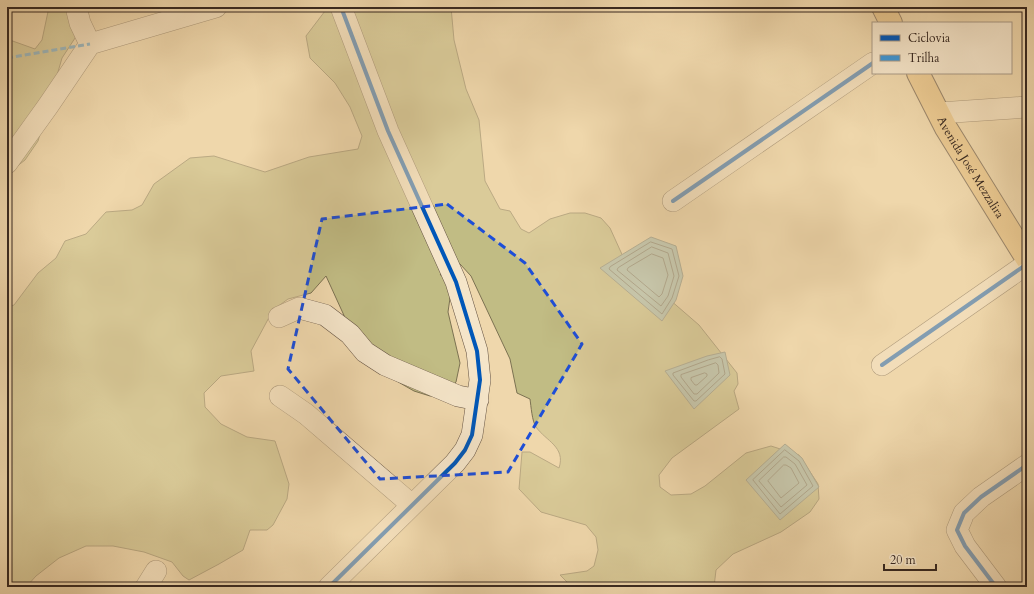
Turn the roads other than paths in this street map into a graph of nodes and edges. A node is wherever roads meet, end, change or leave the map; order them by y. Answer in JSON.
{"nodes":[{"id":1,"x":76,"y":7,"type":"edge"},
{"id":2,"x":216,"y":7,"type":"edge"},
{"id":3,"x":341,"y":7,"type":"edge"},
{"id":4,"x":883,"y":7,"type":"edge"},
{"id":5,"x":890,"y":22,"type":"edge"},
{"id":6,"x":90,"y":44,"type":"junction"},
{"id":7,"x":872,"y":64,"type":"edge"},
{"id":8,"x":919,"y":74,"type":"edge"},
{"id":9,"x":1027,"y":107,"type":"edge"},
{"id":10,"x":939,"y":114,"type":"junction"},
{"id":11,"x":7,"y":163,"type":"edge"},
{"id":12,"x":673,"y":201,"type":"dead end"},
{"id":13,"x":1027,"y":259,"type":"edge"},
{"id":14,"x":1027,"y":264,"type":"edge"},
{"id":15,"x":279,"y":317,"type":"dead end"},
{"id":16,"x":882,"y":365,"type":"dead end"},
{"id":17,"x":280,"y":396,"type":"dead end"},
{"id":18,"x":478,"y":400,"type":"junction"},
{"id":19,"x":1027,"y":465,"type":"edge"},
{"id":20,"x":412,"y":505,"type":"junction"},
{"id":21,"x":329,"y":587,"type":"edge"},
{"id":22,"x":996,"y":587,"type":"edge"}],
"edges":[{"from":1,"to":6,"type":"street"},
{"from":2,"to":6,"type":"street"},
{"from":3,"to":18,"type":"street"},
{"from":4,"to":5,"type":"main road"},
{"from":6,"to":11,"type":"street"},
{"from":7,"to":12,"type":"street"},
{"from":8,"to":10,"type":"main road","name":"Avenida José Mezzalira"},
{"from":9,"to":10,"type":"street"},
{"from":10,"to":13,"type":"main road","name":"Avenida José Mezzalira"},
{"from":14,"to":16,"type":"street"},
{"from":15,"to":18,"type":"street"},
{"from":17,"to":20,"type":"street"},
{"from":18,"to":20,"type":"street"},
{"from":19,"to":22,"type":"street"},
{"from":20,"to":21,"type":"street"}]}
